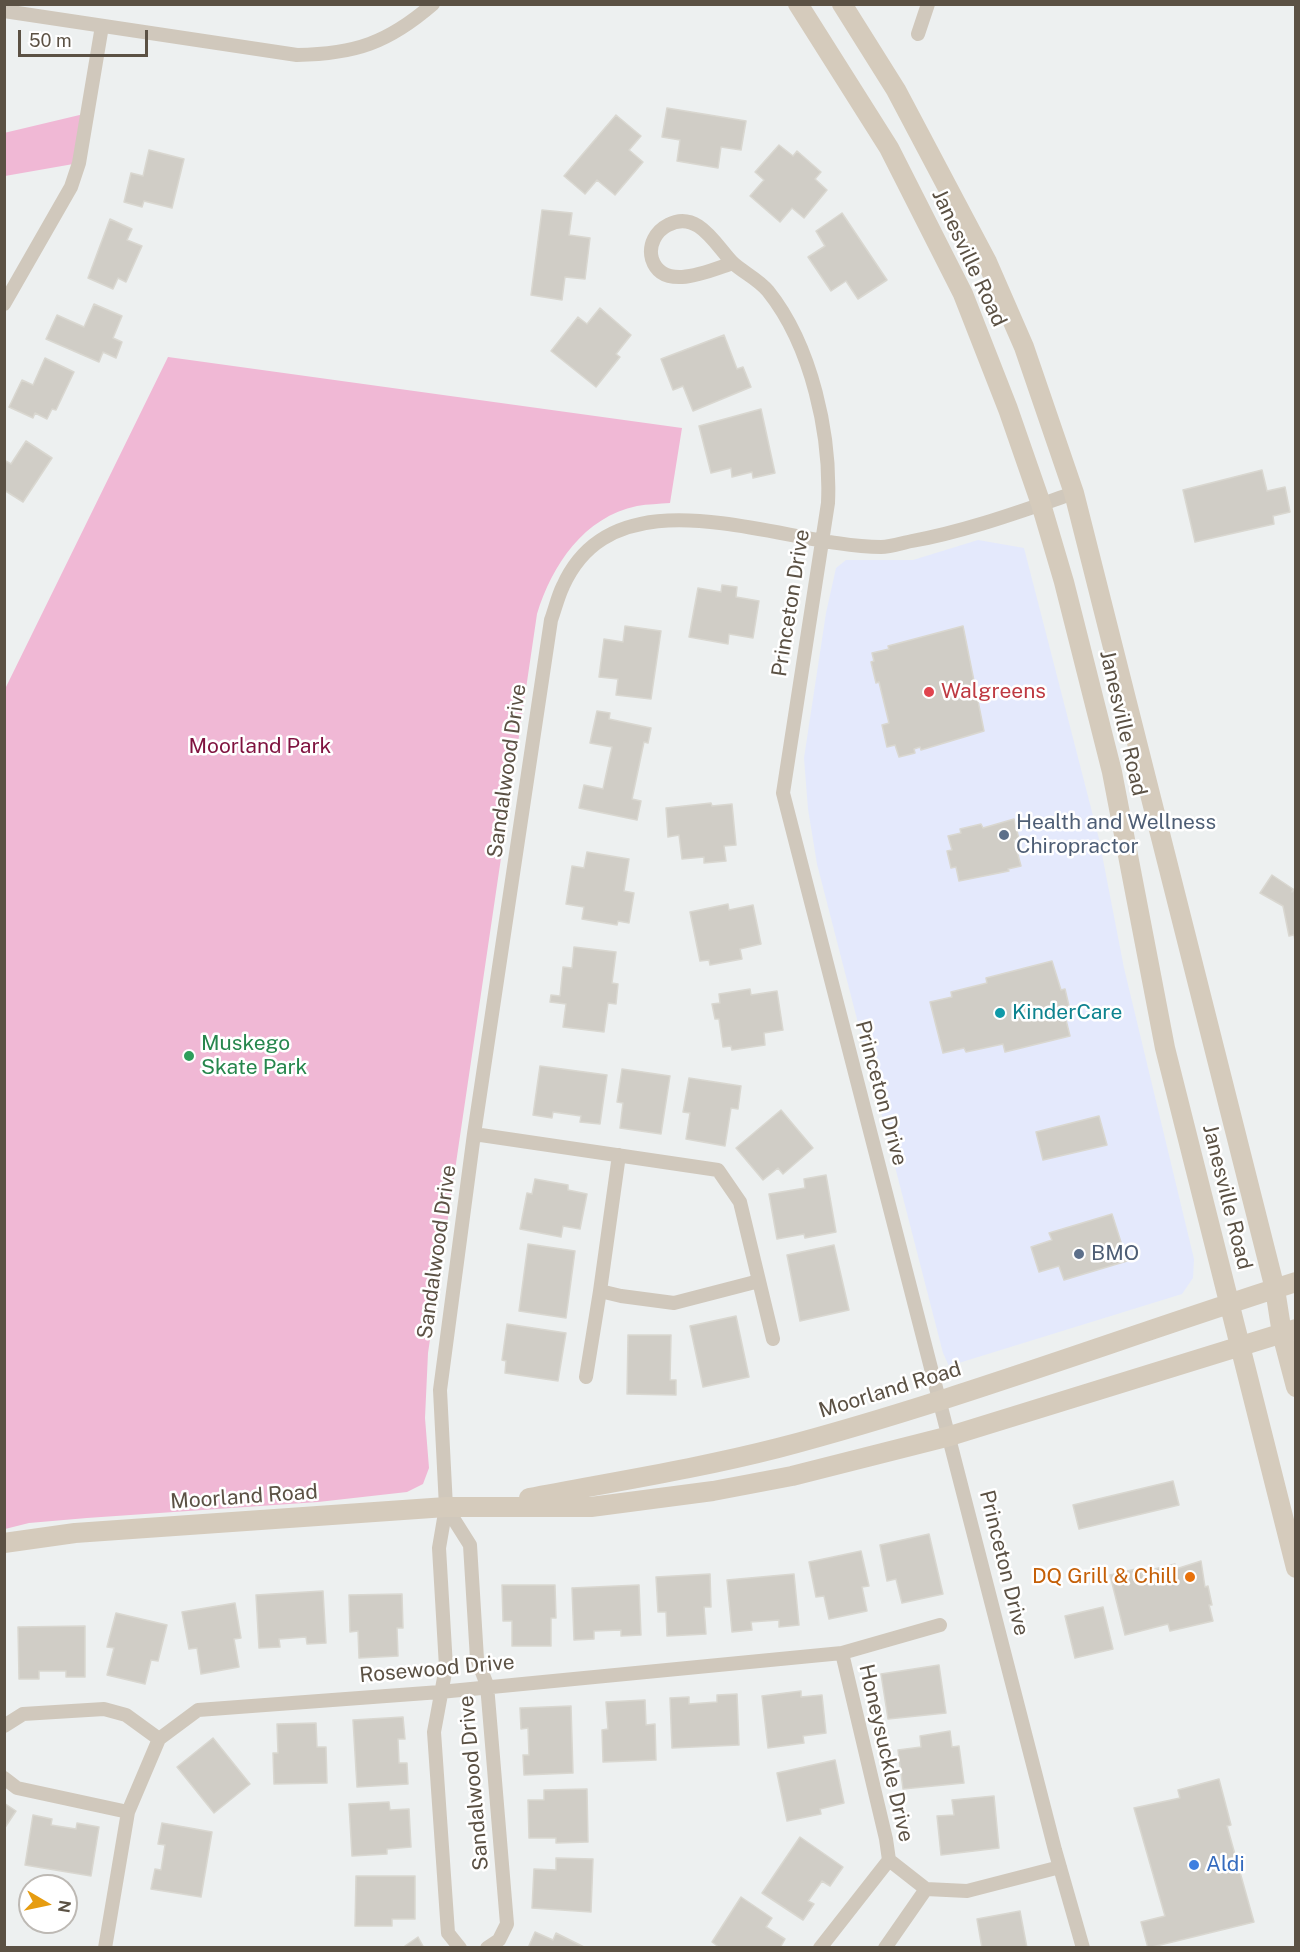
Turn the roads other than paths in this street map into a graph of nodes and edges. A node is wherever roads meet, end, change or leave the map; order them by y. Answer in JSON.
{"nodes":[{"id":1,"x":433,"y":4,"type":"edge"},
{"id":2,"x":798,"y":4,"type":"edge"},
{"id":3,"x":842,"y":4,"type":"edge"},
{"id":4,"x":928,"y":4,"type":"edge"},
{"id":5,"x":4,"y":11,"type":"edge"},
{"id":6,"x":102,"y":26,"type":"junction"},
{"id":7,"x":918,"y":34,"type":"dead end"},
{"id":8,"x":733,"y":263,"type":"junction"},
{"id":9,"x":4,"y":304,"type":"edge"},
{"id":10,"x":1074,"y":493,"type":"junction"},
{"id":11,"x":1041,"y":504,"type":"junction"},
{"id":12,"x":822,"y":540,"type":"junction"},
{"id":13,"x":474,"y":1134,"type":"junction"},
{"id":14,"x":619,"y":1155,"type":"junction"},
{"id":15,"x":759,"y":1281,"type":"junction"},
{"id":16,"x":1296,"y":1282,"type":"edge"},
{"id":17,"x":1275,"y":1289,"type":"junction"},
{"id":18,"x":600,"y":1291,"type":"junction"},
{"id":19,"x":1229,"y":1304,"type":"junction"},
{"id":20,"x":1289,"y":1331,"type":"edge"},
{"id":21,"x":773,"y":1339,"type":"dead end"},
{"id":22,"x":1238,"y":1347,"type":"junction"},
{"id":23,"x":586,"y":1377,"type":"dead end"},
{"id":24,"x":1296,"y":1387,"type":"edge"},
{"id":25,"x":941,"y":1401,"type":"junction"},
{"id":26,"x":951,"y":1436,"type":"junction"},
{"id":27,"x":488,"y":1505,"type":"junction"},
{"id":28,"x":446,"y":1507,"type":"junction"},
{"id":29,"x":4,"y":1543,"type":"edge"},
{"id":30,"x":1296,"y":1568,"type":"edge"},
{"id":31,"x":940,"y":1625,"type":"dead end"},
{"id":32,"x":842,"y":1653,"type":"junction"},
{"id":33,"x":487,"y":1685,"type":"junction"},
{"id":34,"x":440,"y":1692,"type":"junction"},
{"id":35,"x":4,"y":1726,"type":"edge"},
{"id":36,"x":159,"y":1738,"type":"junction"},
{"id":37,"x":4,"y":1778,"type":"edge"},
{"id":38,"x":128,"y":1812,"type":"junction"},
{"id":39,"x":889,"y":1860,"type":"junction"},
{"id":40,"x":1060,"y":1867,"type":"junction"},
{"id":41,"x":926,"y":1889,"type":"junction"},
{"id":42,"x":105,"y":1947,"type":"edge"},
{"id":43,"x":460,"y":1947,"type":"edge"},
{"id":44,"x":487,"y":1947,"type":"edge"},
{"id":45,"x":820,"y":1947,"type":"edge"},
{"id":46,"x":885,"y":1947,"type":"edge"},
{"id":47,"x":1083,"y":1947,"type":"edge"}],
"edges":[{"from":1,"to":6,"type":"street"},
{"from":2,"to":11,"type":"main road","name":"Janesville Road"},
{"from":3,"to":10,"type":"main road","name":"Janesville Road"},
{"from":4,"to":7,"type":"street"},
{"from":5,"to":6,"type":"street"},
{"from":6,"to":9,"type":"street"},
{"from":8,"to":8,"type":"street","name":"Princeton Drive"},
{"from":8,"to":12,"type":"street","name":"Princeton Drive"},
{"from":10,"to":11,"type":"street","name":"Sandalwood Drive"},
{"from":10,"to":17,"type":"main road","name":"Janesville Road"},
{"from":11,"to":12,"type":"street","name":"Sandalwood Drive"},
{"from":11,"to":19,"type":"main road","name":"Janesville Road"},
{"from":12,"to":13,"type":"street","name":"Sandalwood Drive"},
{"from":12,"to":25,"type":"street","name":"Princeton Drive"},
{"from":13,"to":14,"type":"street"},
{"from":13,"to":28,"type":"street","name":"Sandalwood Drive"},
{"from":14,"to":15,"type":"street"},
{"from":14,"to":18,"type":"street"},
{"from":15,"to":18,"type":"street"},
{"from":15,"to":21,"type":"street"},
{"from":16,"to":17,"type":"main road","name":"Moorland Road"},
{"from":17,"to":19,"type":"main road","name":"Moorland Road"},
{"from":17,"to":20,"type":"main road","name":"Janesville Road"},
{"from":18,"to":23,"type":"street"},
{"from":19,"to":22,"type":"main road","name":"Janesville Road"},
{"from":19,"to":25,"type":"main road","name":"Moorland Road"},
{"from":20,"to":22,"type":"main road","name":"Moorland Road"},
{"from":20,"to":24,"type":"main road","name":"Janesville Road"},
{"from":22,"to":26,"type":"main road","name":"Moorland Road"},
{"from":22,"to":30,"type":"main road","name":"Janesville Road"},
{"from":25,"to":26,"type":"street","name":"Princeton Drive"},
{"from":25,"to":27,"type":"main road","name":"Moorland Road"},
{"from":26,"to":27,"type":"main road","name":"Moorland Road"},
{"from":26,"to":40,"type":"street","name":"Princeton Drive"},
{"from":27,"to":28,"type":"main road","name":"Moorland Road"},
{"from":28,"to":29,"type":"main road","name":"Moorland Road"},
{"from":28,"to":33,"type":"street","name":"Sandalwood Drive"},
{"from":28,"to":34,"type":"street","name":"Sandalwood Drive"},
{"from":31,"to":32,"type":"street","name":"Rosewood Drive"},
{"from":32,"to":33,"type":"street","name":"Rosewood Drive"},
{"from":32,"to":39,"type":"street","name":"Honeysuckle Drive"},
{"from":33,"to":34,"type":"street","name":"Rosewood Drive"},
{"from":33,"to":44,"type":"street","name":"Sandalwood Drive"},
{"from":34,"to":36,"type":"street","name":"Rosewood Drive"},
{"from":34,"to":43,"type":"street","name":"Sandalwood Drive"},
{"from":35,"to":36,"type":"street"},
{"from":36,"to":38,"type":"street"},
{"from":37,"to":38,"type":"street"},
{"from":38,"to":42,"type":"street"},
{"from":39,"to":41,"type":"street","name":"Honeysuckle Drive"},
{"from":39,"to":45,"type":"street"},
{"from":40,"to":41,"type":"street"},
{"from":40,"to":47,"type":"street","name":"Princeton Drive"},
{"from":41,"to":46,"type":"street"}]}
